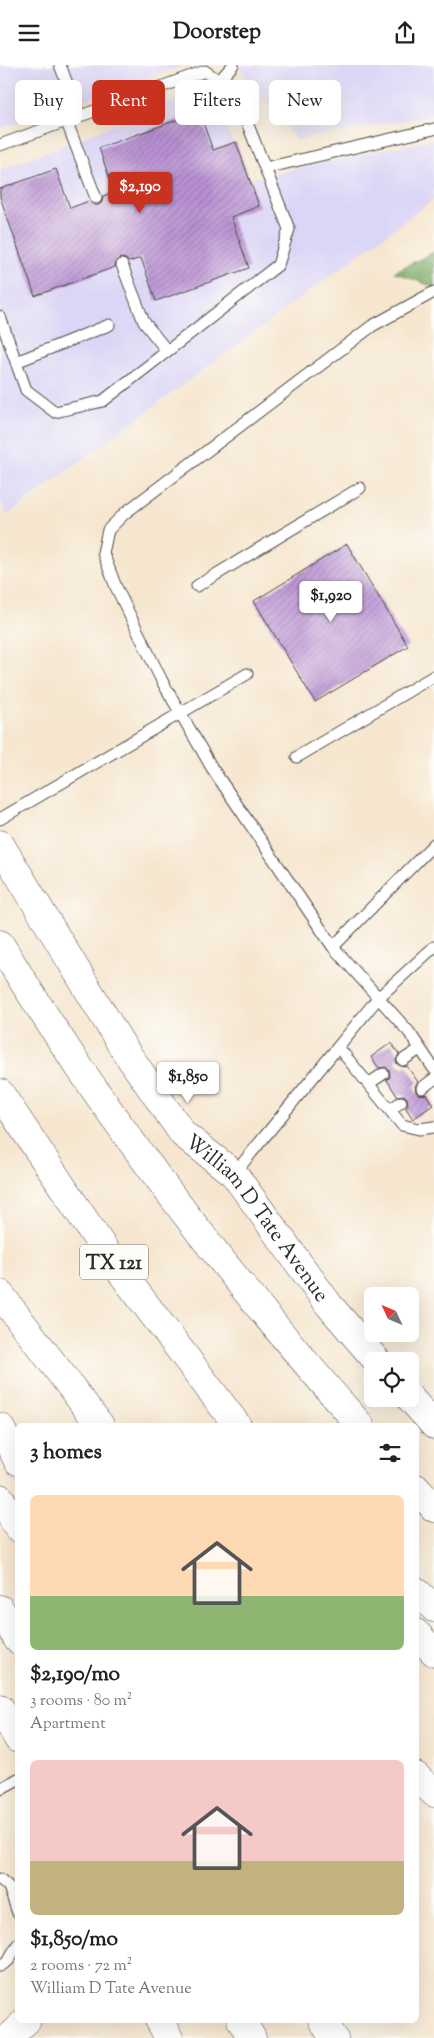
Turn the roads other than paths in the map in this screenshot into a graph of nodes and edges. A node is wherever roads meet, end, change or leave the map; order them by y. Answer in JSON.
{"nodes":[{"id":1,"x":60,"y":65,"type":"edge"},
{"id":2,"x":233,"y":65,"type":"edge"},
{"id":3,"x":66,"y":80,"type":"edge"},
{"id":4,"x":179,"y":80,"type":"edge"},
{"id":5,"x":218,"y":80,"type":"edge"},
{"id":6,"x":220,"y":80,"type":"edge"},
{"id":7,"x":175,"y":81,"type":"edge"},
{"id":8,"x":82,"y":114,"type":"edge"},
{"id":9,"x":53,"y":125,"type":"edge"},
{"id":10,"x":68,"y":125,"type":"edge"},
{"id":11,"x":248,"y":125,"type":"edge"},
{"id":12,"x":434,"y":129,"type":"edge"},
{"id":13,"x":0,"y":145,"type":"edge"},
{"id":14,"x":265,"y":168,"type":"junction"},
{"id":15,"x":96,"y":198,"type":"dead end"},
{"id":16,"x":122,"y":265,"type":"dead end"},
{"id":17,"x":434,"y":292,"type":"edge"},
{"id":18,"x":0,"y":317,"type":"edge"},
{"id":19,"x":109,"y":325,"type":"dead end"},
{"id":20,"x":167,"y":351,"type":"junction"},
{"id":21,"x":16,"y":362,"type":"junction"},
{"id":22,"x":360,"y":488,"type":"dead end"},
{"id":23,"x":197,"y":586,"type":"dead end"},
{"id":24,"x":247,"y":674,"type":"dead end"},
{"id":25,"x":434,"y":676,"type":"edge"},
{"id":26,"x":180,"y":713,"type":"junction"},
{"id":27,"x":297,"y":757,"type":"dead end"},
{"id":28,"x":0,"y":819,"type":"edge"},
{"id":29,"x":0,"y":844,"type":"edge"},
{"id":30,"x":434,"y":844,"type":"edge"},
{"id":31,"x":0,"y":944,"type":"edge"},
{"id":32,"x":333,"y":947,"type":"junction"},
{"id":33,"x":434,"y":947,"type":"edge"},
{"id":34,"x":378,"y":998,"type":"junction"},
{"id":35,"x":338,"y":1047,"type":"junction"},
{"id":36,"x":420,"y":1049,"type":"junction"},
{"id":37,"x":403,"y":1060,"type":"dead end"},
{"id":38,"x":434,"y":1069,"type":"edge"},
{"id":39,"x":383,"y":1074,"type":"dead end"},
{"id":40,"x":434,"y":1079,"type":"edge"},
{"id":41,"x":368,"y":1084,"type":"junction"},
{"id":42,"x":422,"y":1088,"type":"dead end"},
{"id":43,"x":0,"y":1093,"type":"edge"},
{"id":44,"x":402,"y":1102,"type":"dead end"},
{"id":45,"x":390,"y":1110,"type":"junction"},
{"id":46,"x":434,"y":1127,"type":"edge"},
{"id":47,"x":234,"y":1173,"type":"junction"},
{"id":48,"x":0,"y":1294,"type":"edge"},
{"id":49,"x":369,"y":1352,"type":"edge"},
{"id":50,"x":417,"y":1407,"type":"edge"},
{"id":51,"x":98,"y":1423,"type":"edge"},
{"id":52,"x":235,"y":1423,"type":"edge"},
{"id":53,"x":358,"y":1423,"type":"edge"},
{"id":54,"x":434,"y":1425,"type":"edge"},
{"id":55,"x":0,"y":1427,"type":"edge"},
{"id":56,"x":15,"y":1455,"type":"edge"},
{"id":57,"x":419,"y":1491,"type":"edge"},
{"id":58,"x":0,"y":1498,"type":"edge"},
{"id":59,"x":434,"y":1508,"type":"edge"},
{"id":60,"x":15,"y":1524,"type":"edge"},
{"id":61,"x":419,"y":1594,"type":"edge"},
{"id":62,"x":434,"y":1608,"type":"edge"},
{"id":63,"x":0,"y":1609,"type":"edge"},
{"id":64,"x":15,"y":1635,"type":"edge"},
{"id":65,"x":419,"y":1636,"type":"edge"},
{"id":66,"x":434,"y":1652,"type":"edge"},
{"id":67,"x":0,"y":1708,"type":"edge"},
{"id":68,"x":15,"y":1734,"type":"edge"},
{"id":69,"x":419,"y":1779,"type":"edge"},
{"id":70,"x":15,"y":1781,"type":"edge"},
{"id":71,"x":0,"y":1789,"type":"edge"},
{"id":72,"x":434,"y":1793,"type":"edge"},
{"id":73,"x":0,"y":1879,"type":"edge"},
{"id":74,"x":15,"y":1904,"type":"edge"},
{"id":75,"x":15,"y":1949,"type":"edge"},
{"id":76,"x":0,"y":1966,"type":"edge"},
{"id":77,"x":24,"y":2023,"type":"edge"},
{"id":78,"x":161,"y":2023,"type":"edge"},
{"id":79,"x":243,"y":2023,"type":"edge"},
{"id":80,"x":324,"y":2023,"type":"edge"},
{"id":81,"x":8,"y":2038,"type":"edge"},
{"id":82,"x":169,"y":2038,"type":"edge"},
{"id":83,"x":252,"y":2038,"type":"edge"},
{"id":84,"x":334,"y":2038,"type":"edge"}],
"edges":[{"from":1,"to":3,"type":"lane"},
{"from":2,"to":6,"type":"lane"},
{"from":4,"to":5,"type":"lane"},
{"from":7,"to":8,"type":"lane"},
{"from":9,"to":13,"type":"lane"},
{"from":10,"to":15,"type":"lane"},
{"from":11,"to":14,"type":"lane"},
{"from":12,"to":14,"type":"lane"},
{"from":14,"to":20,"type":"lane"},
{"from":16,"to":20,"type":"lane"},
{"from":17,"to":26,"type":"lane"},
{"from":18,"to":21,"type":"lane"},
{"from":19,"to":21,"type":"lane"},
{"from":20,"to":21,"type":"lane"},
{"from":22,"to":23,"type":"lane"},
{"from":24,"to":26,"type":"lane"},
{"from":25,"to":27,"type":"lane"},
{"from":26,"to":28,"type":"lane"},
{"from":26,"to":32,"type":"lane"},
{"from":29,"to":47,"type":"main road","name":"William D Tate Avenue"},
{"from":30,"to":32,"type":"lane"},
{"from":31,"to":53,"type":"main road"},
{"from":32,"to":34,"type":"lane"},
{"from":33,"to":34,"type":"lane"},
{"from":34,"to":35,"type":"lane"},
{"from":34,"to":36,"type":"lane"},
{"from":35,"to":41,"type":"lane"},
{"from":35,"to":47,"type":"lane"},
{"from":36,"to":37,"type":"lane"},
{"from":36,"to":38,"type":"lane"},
{"from":39,"to":41,"type":"lane"},
{"from":40,"to":42,"type":"lane"},
{"from":41,"to":45,"type":"lane"},
{"from":43,"to":52,"type":"main road","number":"TX 121"},
{"from":44,"to":45,"type":"lane"},
{"from":45,"to":46,"type":"lane"},
{"from":47,"to":49,"type":"main road","name":"William D Tate Avenue"},
{"from":48,"to":51,"type":"main road"},
{"from":50,"to":54,"type":"main road"},
{"from":55,"to":56,"type":"main road"},
{"from":57,"to":59,"type":"main road"},
{"from":58,"to":60,"type":"main road"},
{"from":61,"to":62,"type":"main road"},
{"from":63,"to":64,"type":"main road"},
{"from":65,"to":66,"type":"main road"},
{"from":67,"to":68,"type":"main road"},
{"from":69,"to":72,"type":"main road"},
{"from":70,"to":71,"type":"lane"},
{"from":73,"to":74,"type":"lane"},
{"from":75,"to":76,"type":"lane"},
{"from":77,"to":81,"type":"main road"},
{"from":78,"to":82,"type":"main road"},
{"from":79,"to":83,"type":"main road"},
{"from":80,"to":84,"type":"main road"}]}
